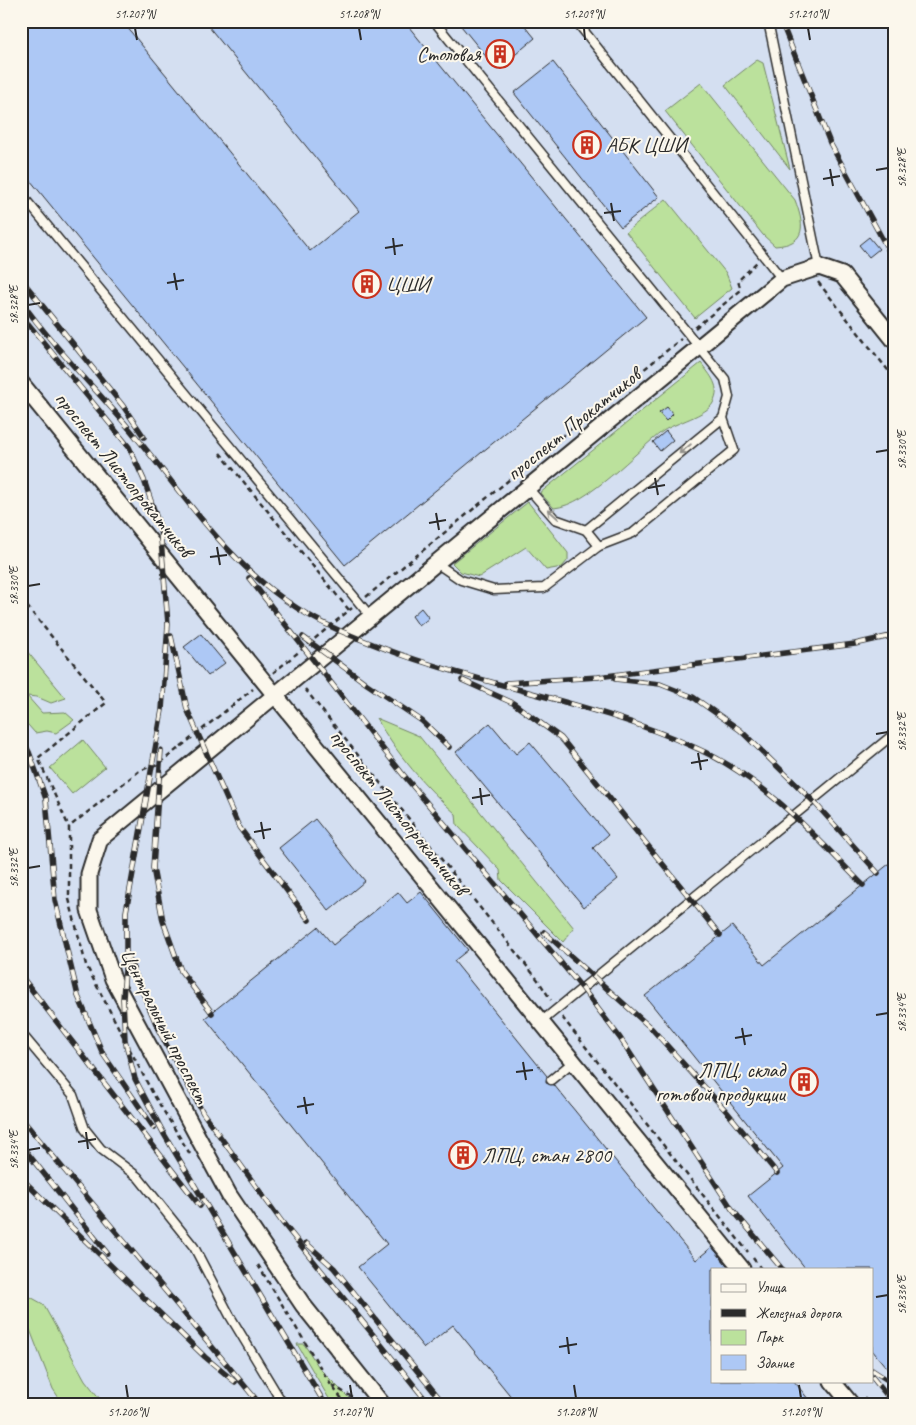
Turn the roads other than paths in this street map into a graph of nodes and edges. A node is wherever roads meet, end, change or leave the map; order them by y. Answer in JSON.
{"nodes":[{"id":1,"x":434,"y":21,"type":"edge"},
{"id":2,"x":576,"y":21,"type":"edge"},
{"id":3,"x":768,"y":21,"type":"edge"},
{"id":4,"x":21,"y":194,"type":"edge"},
{"id":5,"x":814,"y":268,"type":"junction"},
{"id":6,"x":782,"y":279,"type":"junction"},
{"id":7,"x":895,"y":341,"type":"edge"},
{"id":8,"x":700,"y":347,"type":"junction"},
{"id":9,"x":21,"y":382,"type":"edge"},
{"id":10,"x":723,"y":418,"type":"junction"},
{"id":11,"x":528,"y":488,"type":"junction"},
{"id":12,"x":586,"y":530,"type":"junction"},
{"id":13,"x":599,"y":546,"type":"junction"},
{"id":14,"x":436,"y":564,"type":"junction"},
{"id":15,"x":371,"y":617,"type":"junction"},
{"id":16,"x":276,"y":694,"type":"junction"},
{"id":17,"x":895,"y":734,"type":"edge"},
{"id":18,"x":542,"y":1022,"type":"junction"},
{"id":19,"x":21,"y":1033,"type":"edge"},
{"id":20,"x":574,"y":1061,"type":"junction"},
{"id":21,"x":550,"y":1080,"type":"dead end"},
{"id":22,"x":741,"y":1268,"type":"edge"},
{"id":23,"x":833,"y":1382,"type":"edge"},
{"id":24,"x":283,"y":1404,"type":"edge"},
{"id":25,"x":382,"y":1404,"type":"edge"},
{"id":26,"x":850,"y":1404,"type":"edge"}],
"edges":[{"from":1,"to":8,"type":"lane"},
{"from":2,"to":6,"type":"lane"},
{"from":3,"to":5,"type":"lane"},
{"from":4,"to":15,"type":"lane"},
{"from":5,"to":6,"type":"street","name":"проспект Прокатчиков"},
{"from":5,"to":7,"type":"street"},
{"from":6,"to":8,"type":"street","name":"проспект Прокатчиков"},
{"from":8,"to":10,"type":"lane"},
{"from":8,"to":11,"type":"street","name":"проспект Прокатчиков"},
{"from":9,"to":16,"type":"street","name":"проспект Листопрокатчиков"},
{"from":10,"to":12,"type":"lane","one_way":true},
{"from":10,"to":13,"type":"lane"},
{"from":12,"to":11,"type":"lane","one_way":true},
{"from":11,"to":14,"type":"street","name":"проспект Прокатчиков"},
{"from":12,"to":13,"type":"lane"},
{"from":13,"to":14,"type":"lane"},
{"from":14,"to":15,"type":"street","name":"проспект Прокатчиков"},
{"from":15,"to":16,"type":"street","name":"проспект Прокатчиков"},
{"from":16,"to":18,"type":"street","name":"проспект Листопрокатчиков"},
{"from":16,"to":25,"type":"street","name":"Центральный проспект"},
{"from":17,"to":18,"type":"lane"},
{"from":18,"to":20,"type":"street","name":"проспект Листопрокатчиков"},
{"from":19,"to":24,"type":"lane"},
{"from":20,"to":21,"type":"lane"},
{"from":20,"to":22,"type":"street","name":"проспект Листопрокатчиков"},
{"from":23,"to":26,"type":"street"}]}
